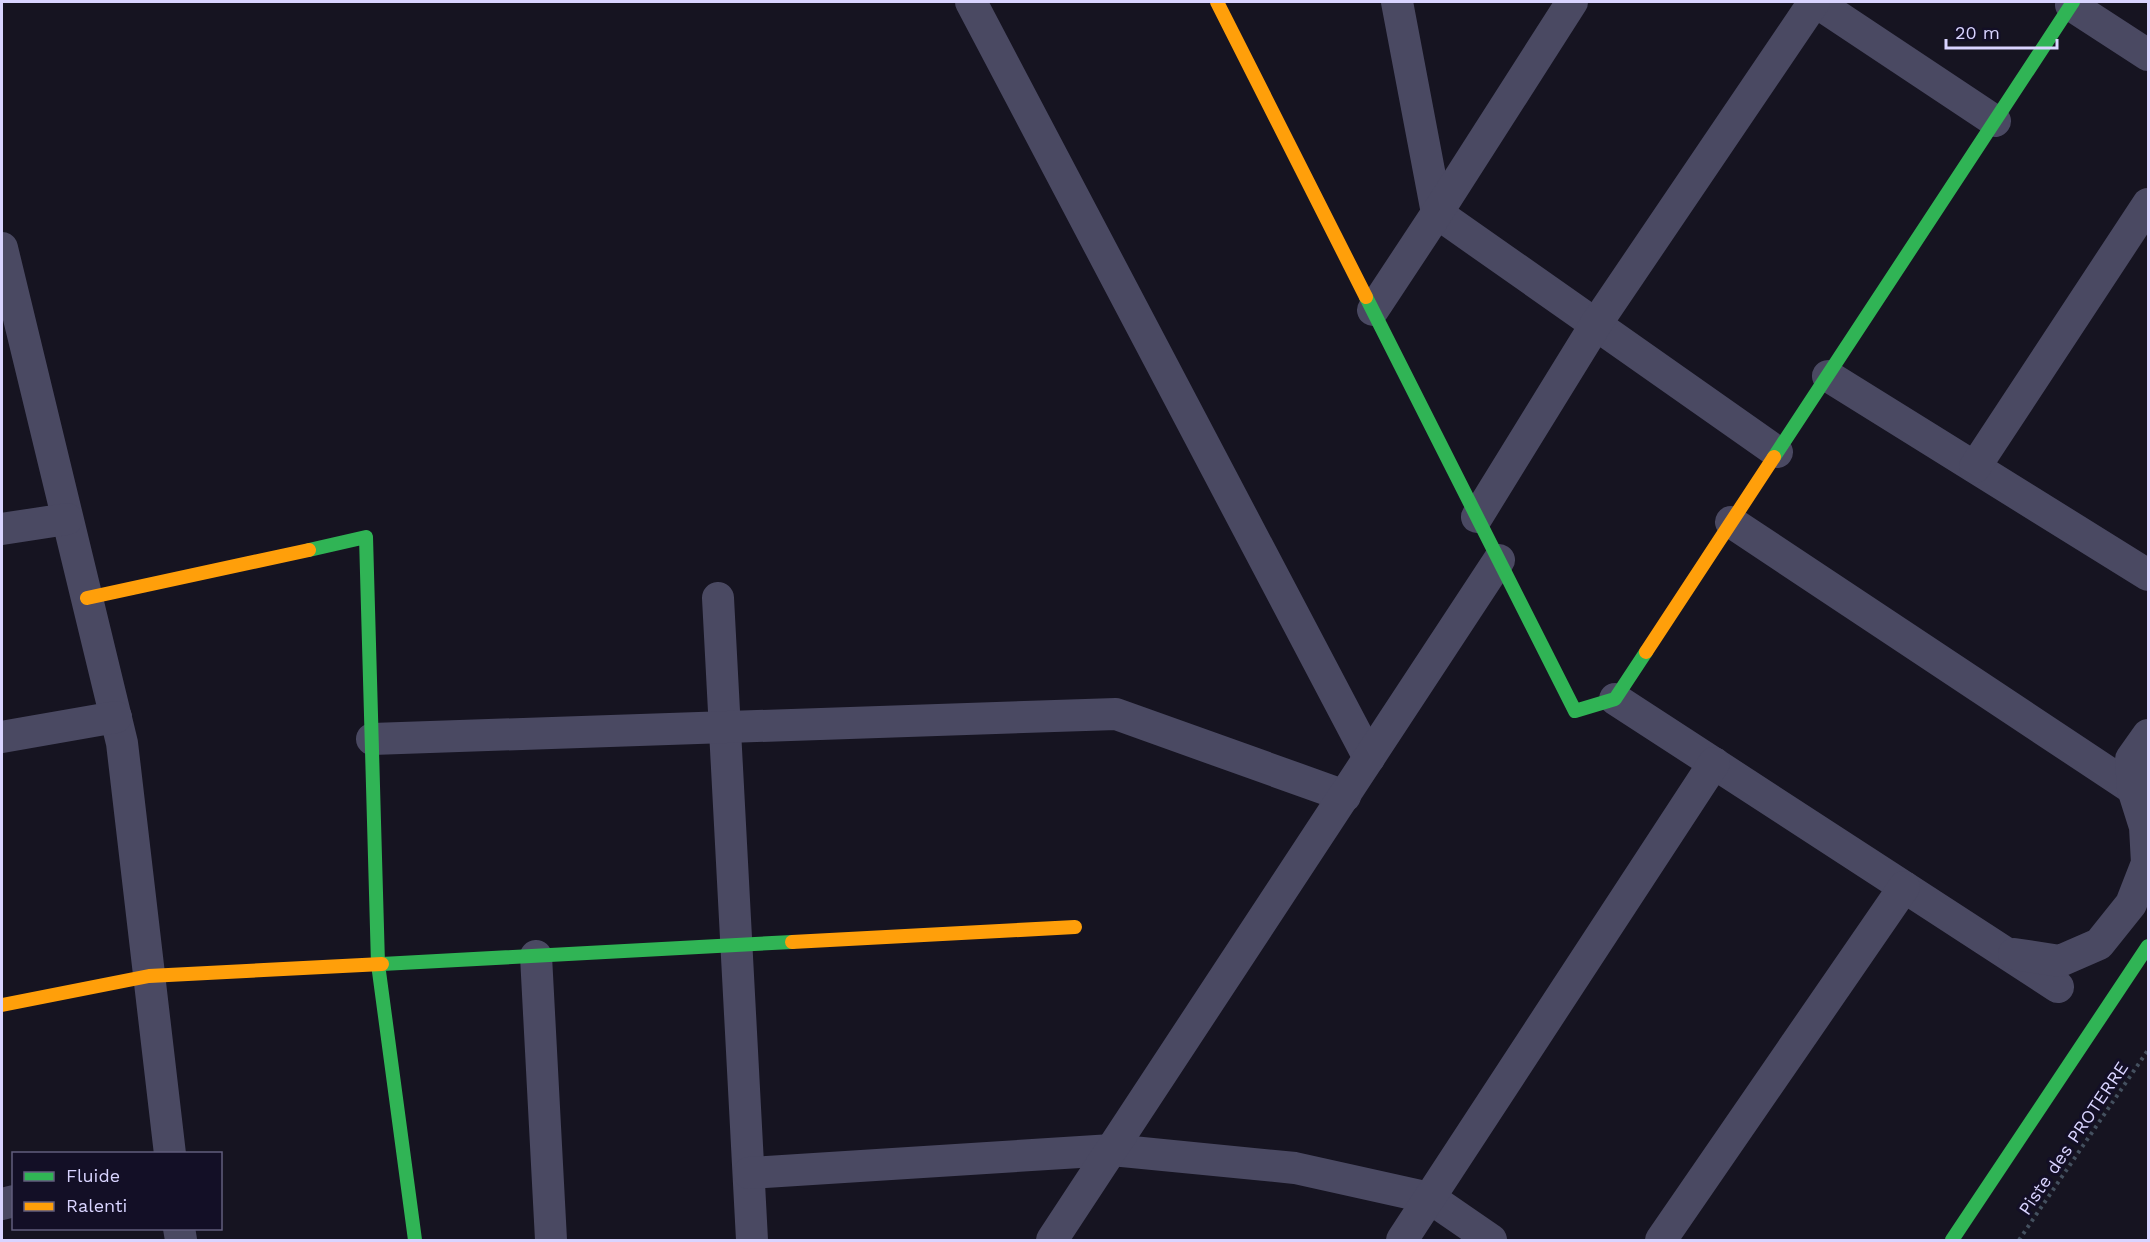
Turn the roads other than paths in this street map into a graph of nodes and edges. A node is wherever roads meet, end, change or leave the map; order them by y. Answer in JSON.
{"nodes":[{"id":1,"x":971,"y":2,"type":"edge"},
{"id":2,"x":1217,"y":2,"type":"edge"},
{"id":3,"x":1397,"y":2,"type":"edge"},
{"id":4,"x":1572,"y":2,"type":"edge"},
{"id":5,"x":1815,"y":2,"type":"edge"},
{"id":6,"x":2072,"y":3,"type":"edge"},
{"id":7,"x":2148,"y":55,"type":"edge"},
{"id":8,"x":1995,"y":121,"type":"junction"},
{"id":9,"x":2148,"y":204,"type":"edge"},
{"id":10,"x":1437,"y":213,"type":"junction"},
{"id":11,"x":2,"y":248,"type":"edge"},
{"id":12,"x":1373,"y":310,"type":"junction"},
{"id":13,"x":1596,"y":324,"type":"junction"},
{"id":14,"x":11,"y":328,"type":"edge"},
{"id":15,"x":1828,"y":376,"type":"junction"},
{"id":16,"x":1777,"y":452,"type":"junction"},
{"id":17,"x":1975,"y":467,"type":"junction"},
{"id":18,"x":1477,"y":517,"type":"junction"},
{"id":19,"x":67,"y":519,"type":"junction"},
{"id":20,"x":1731,"y":522,"type":"junction"},
{"id":21,"x":2,"y":530,"type":"edge"},
{"id":22,"x":1499,"y":560,"type":"junction"},
{"id":23,"x":2148,"y":575,"type":"edge"},
{"id":24,"x":87,"y":598,"type":"junction"},
{"id":25,"x":718,"y":598,"type":"dead end"},
{"id":26,"x":1615,"y":699,"type":"junction"},
{"id":27,"x":116,"y":717,"type":"junction"},
{"id":28,"x":725,"y":727,"type":"junction"},
{"id":29,"x":2148,"y":735,"type":"edge"},
{"id":30,"x":2,"y":736,"type":"edge"},
{"id":31,"x":372,"y":739,"type":"junction"},
{"id":32,"x":1369,"y":758,"type":"junction"},
{"id":33,"x":1714,"y":763,"type":"junction"},
{"id":34,"x":2133,"y":789,"type":"junction"},
{"id":35,"x":1345,"y":796,"type":"junction"},
{"id":36,"x":1904,"y":887,"type":"junction"},
{"id":37,"x":1075,"y":927,"type":"dead end"},
{"id":38,"x":736,"y":945,"type":"junction"},
{"id":39,"x":2148,"y":946,"type":"edge"},
{"id":40,"x":2004,"y":952,"type":"junction"},
{"id":41,"x":536,"y":956,"type":"junction"},
{"id":42,"x":378,"y":964,"type":"junction"},
{"id":43,"x":149,"y":976,"type":"junction"},
{"id":44,"x":2058,"y":987,"type":"dead end"},
{"id":45,"x":2,"y":1005,"type":"edge"},
{"id":46,"x":1112,"y":1150,"type":"junction"},
{"id":47,"x":170,"y":1152,"type":"edge"},
{"id":48,"x":749,"y":1173,"type":"junction"},
{"id":49,"x":1430,"y":1198,"type":"junction"},
{"id":50,"x":415,"y":1240,"type":"edge"},
{"id":51,"x":551,"y":1240,"type":"edge"},
{"id":52,"x":752,"y":1240,"type":"edge"},
{"id":53,"x":1052,"y":1240,"type":"edge"},
{"id":54,"x":1402,"y":1240,"type":"edge"},
{"id":55,"x":1491,"y":1240,"type":"edge"},
{"id":56,"x":1661,"y":1240,"type":"edge"},
{"id":57,"x":1952,"y":1240,"type":"edge"}],
"edges":[{"from":1,"to":32,"type":"street"},
{"from":2,"to":12,"type":"street"},
{"from":3,"to":10,"type":"street"},
{"from":4,"to":10,"type":"street"},
{"from":5,"to":8,"type":"street"},
{"from":5,"to":13,"type":"street"},
{"from":6,"to":7,"type":"street"},
{"from":6,"to":8,"type":"street"},
{"from":8,"to":15,"type":"street"},
{"from":9,"to":17,"type":"street"},
{"from":10,"to":12,"type":"street"},
{"from":10,"to":13,"type":"street"},
{"from":11,"to":14,"type":"street"},
{"from":12,"to":18,"type":"street"},
{"from":13,"to":16,"type":"street"},
{"from":13,"to":18,"type":"street"},
{"from":14,"to":19,"type":"street"},
{"from":15,"to":16,"type":"street"},
{"from":15,"to":17,"type":"street"},
{"from":16,"to":20,"type":"street"},
{"from":17,"to":23,"type":"street"},
{"from":18,"to":22,"type":"street"},
{"from":19,"to":21,"type":"street"},
{"from":19,"to":24,"type":"street"},
{"from":20,"to":26,"type":"street"},
{"from":20,"to":34,"type":"street"},
{"from":22,"to":26,"type":"street"},
{"from":22,"to":32,"type":"street"},
{"from":24,"to":27,"type":"street"},
{"from":24,"to":31,"type":"street"},
{"from":25,"to":28,"type":"street"},
{"from":26,"to":33,"type":"street"},
{"from":27,"to":30,"type":"street"},
{"from":27,"to":43,"type":"street"},
{"from":28,"to":31,"type":"street"},
{"from":28,"to":35,"type":"street"},
{"from":28,"to":38,"type":"street"},
{"from":29,"to":34,"type":"street"},
{"from":31,"to":42,"type":"street"},
{"from":32,"to":35,"type":"street"},
{"from":33,"to":36,"type":"street"},
{"from":33,"to":49,"type":"street"},
{"from":34,"to":40,"type":"street"},
{"from":35,"to":46,"type":"street"},
{"from":36,"to":40,"type":"street"},
{"from":36,"to":56,"type":"street"},
{"from":37,"to":38,"type":"street"},
{"from":38,"to":41,"type":"street"},
{"from":38,"to":48,"type":"street"},
{"from":39,"to":57,"type":"street"},
{"from":40,"to":44,"type":"street"},
{"from":41,"to":42,"type":"street"},
{"from":41,"to":51,"type":"street"},
{"from":42,"to":43,"type":"street"},
{"from":42,"to":50,"type":"street"},
{"from":43,"to":45,"type":"street"},
{"from":43,"to":47,"type":"street"},
{"from":46,"to":48,"type":"street"},
{"from":46,"to":49,"type":"street"},
{"from":46,"to":53,"type":"street"},
{"from":48,"to":52,"type":"street"},
{"from":49,"to":54,"type":"street"},
{"from":49,"to":55,"type":"street"}]}
